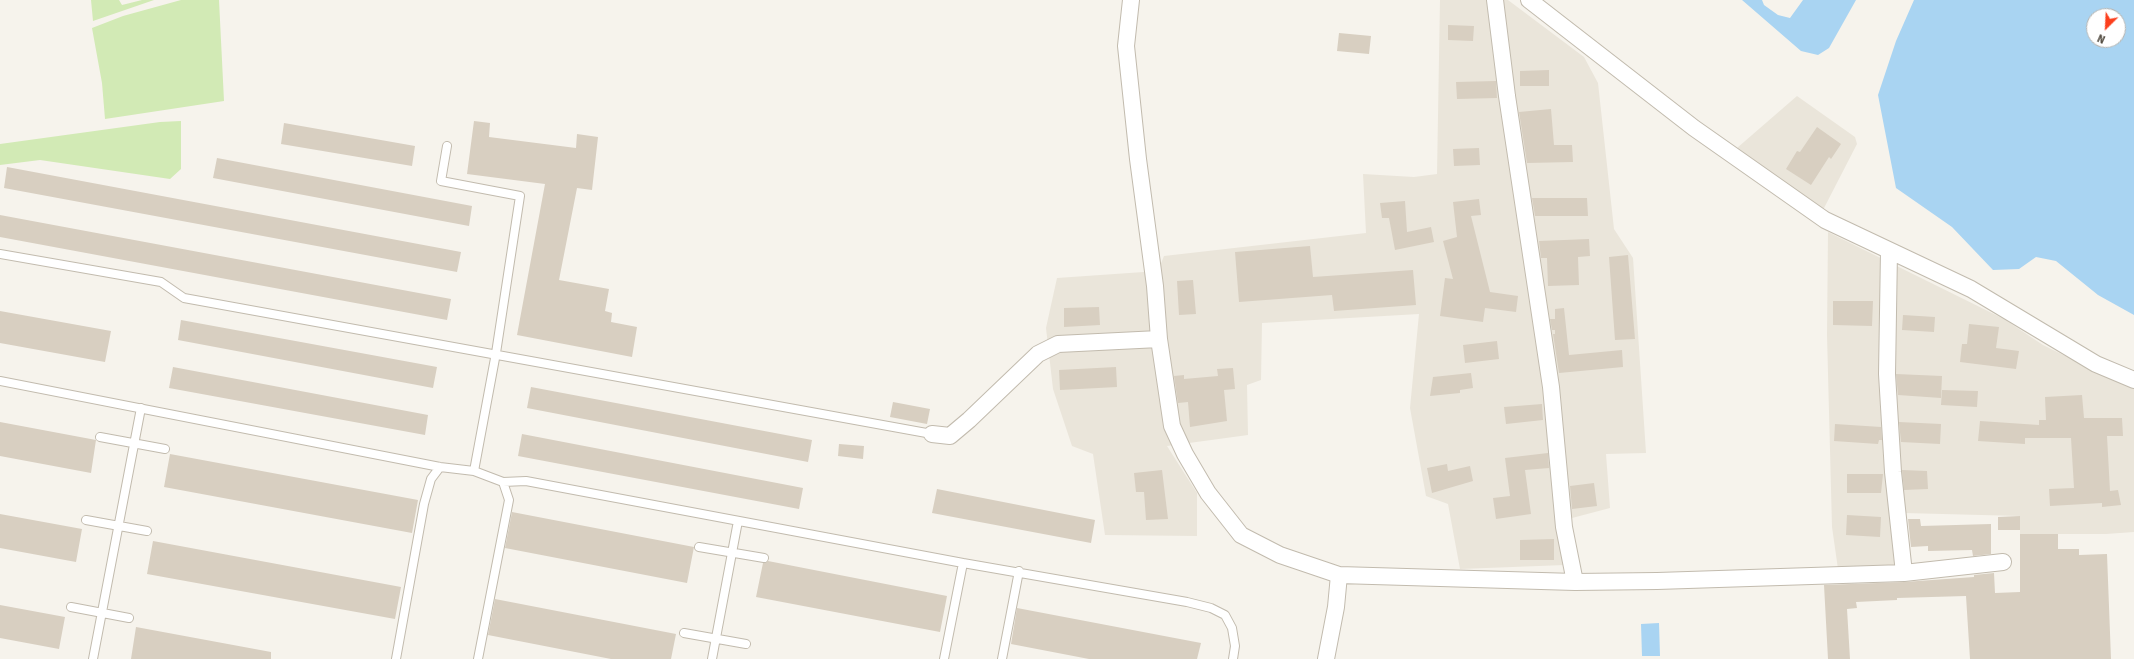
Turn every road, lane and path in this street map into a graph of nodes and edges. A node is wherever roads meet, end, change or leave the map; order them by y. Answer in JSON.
{"nodes":[{"id":1,"x":1131,"y":0,"type":"edge"},
{"id":2,"x":1495,"y":0,"type":"edge"},
{"id":3,"x":1530,"y":0,"type":"edge"},
{"id":4,"x":447,"y":146,"type":"dead end"},
{"id":5,"x":1889,"y":251,"type":"junction"},
{"id":6,"x":0,"y":254,"type":"edge"},
{"id":7,"x":1159,"y":339,"type":"junction"},
{"id":8,"x":496,"y":353,"type":"junction"},
{"id":9,"x":2134,"y":380,"type":"edge"},
{"id":10,"x":0,"y":381,"type":"edge"},
{"id":11,"x":141,"y":408,"type":"junction"},
{"id":12,"x":932,"y":434,"type":"joint"},
{"id":13,"x":100,"y":436,"type":"dead end"},
{"id":14,"x":134,"y":444,"type":"junction"},
{"id":15,"x":165,"y":449,"type":"dead end"},
{"id":16,"x":440,"y":467,"type":"junction"},
{"id":17,"x":474,"y":471,"type":"junction"},
{"id":18,"x":503,"y":482,"type":"junction"},
{"id":19,"x":86,"y":520,"type":"dead end"},
{"id":20,"x":738,"y":521,"type":"junction"},
{"id":21,"x":119,"y":526,"type":"junction"},
{"id":22,"x":146,"y":531,"type":"dead end"},
{"id":23,"x":699,"y":547,"type":"dead end"},
{"id":24,"x":732,"y":552,"type":"junction"},
{"id":25,"x":764,"y":558,"type":"dead end"},
{"id":26,"x":963,"y":562,"type":"junction"},
{"id":27,"x":2002,"y":562,"type":"dead end"},
{"id":28,"x":1018,"y":571,"type":"junction"},
{"id":29,"x":1904,"y":573,"type":"junction"},
{"id":30,"x":1339,"y":575,"type":"junction"},
{"id":31,"x":1575,"y":582,"type":"junction"},
{"id":32,"x":71,"y":607,"type":"dead end"},
{"id":33,"x":102,"y":613,"type":"junction"},
{"id":34,"x":129,"y":618,"type":"dead end"},
{"id":35,"x":684,"y":633,"type":"dead end"},
{"id":36,"x":716,"y":638,"type":"junction"},
{"id":37,"x":746,"y":644,"type":"dead end"},
{"id":38,"x":94,"y":659,"type":"edge"},
{"id":39,"x":396,"y":659,"type":"edge"},
{"id":40,"x":478,"y":659,"type":"edge"},
{"id":41,"x":712,"y":659,"type":"edge"},
{"id":42,"x":944,"y":659,"type":"edge"},
{"id":43,"x":1002,"y":659,"type":"edge"},
{"id":44,"x":1233,"y":659,"type":"edge"},
{"id":45,"x":1326,"y":659,"type":"edge"}],
"edges":[{"from":1,"to":7,"type":"street"},
{"from":2,"to":31,"type":"street"},
{"from":3,"to":5,"type":"street"},
{"from":4,"to":8,"type":"lane"},
{"from":5,"to":9,"type":"street"},
{"from":5,"to":29,"type":"street"},
{"from":6,"to":8,"type":"lane"},
{"from":7,"to":12,"type":"street"},
{"from":7,"to":30,"type":"street"},
{"from":8,"to":12,"type":"lane"},
{"from":8,"to":17,"type":"lane"},
{"from":10,"to":11,"type":"lane"},
{"from":11,"to":14,"type":"lane"},
{"from":11,"to":16,"type":"lane"},
{"from":13,"to":14,"type":"lane"},
{"from":14,"to":15,"type":"lane"},
{"from":14,"to":21,"type":"lane"},
{"from":16,"to":17,"type":"lane"},
{"from":16,"to":39,"type":"lane"},
{"from":17,"to":18,"type":"lane"},
{"from":18,"to":20,"type":"lane"},
{"from":18,"to":40,"type":"lane"},
{"from":19,"to":21,"type":"lane"},
{"from":20,"to":24,"type":"lane"},
{"from":20,"to":26,"type":"lane"},
{"from":21,"to":22,"type":"lane"},
{"from":21,"to":33,"type":"lane"},
{"from":23,"to":24,"type":"lane"},
{"from":24,"to":25,"type":"lane"},
{"from":24,"to":36,"type":"lane"},
{"from":26,"to":28,"type":"lane"},
{"from":26,"to":42,"type":"lane"},
{"from":27,"to":29,"type":"street"},
{"from":28,"to":43,"type":"lane"},
{"from":28,"to":44,"type":"lane"},
{"from":29,"to":31,"type":"street"},
{"from":30,"to":31,"type":"street"},
{"from":30,"to":45,"type":"street"},
{"from":32,"to":33,"type":"lane"},
{"from":33,"to":34,"type":"lane"},
{"from":33,"to":38,"type":"lane"},
{"from":35,"to":36,"type":"lane"},
{"from":36,"to":37,"type":"lane"},
{"from":36,"to":41,"type":"lane"}]}
